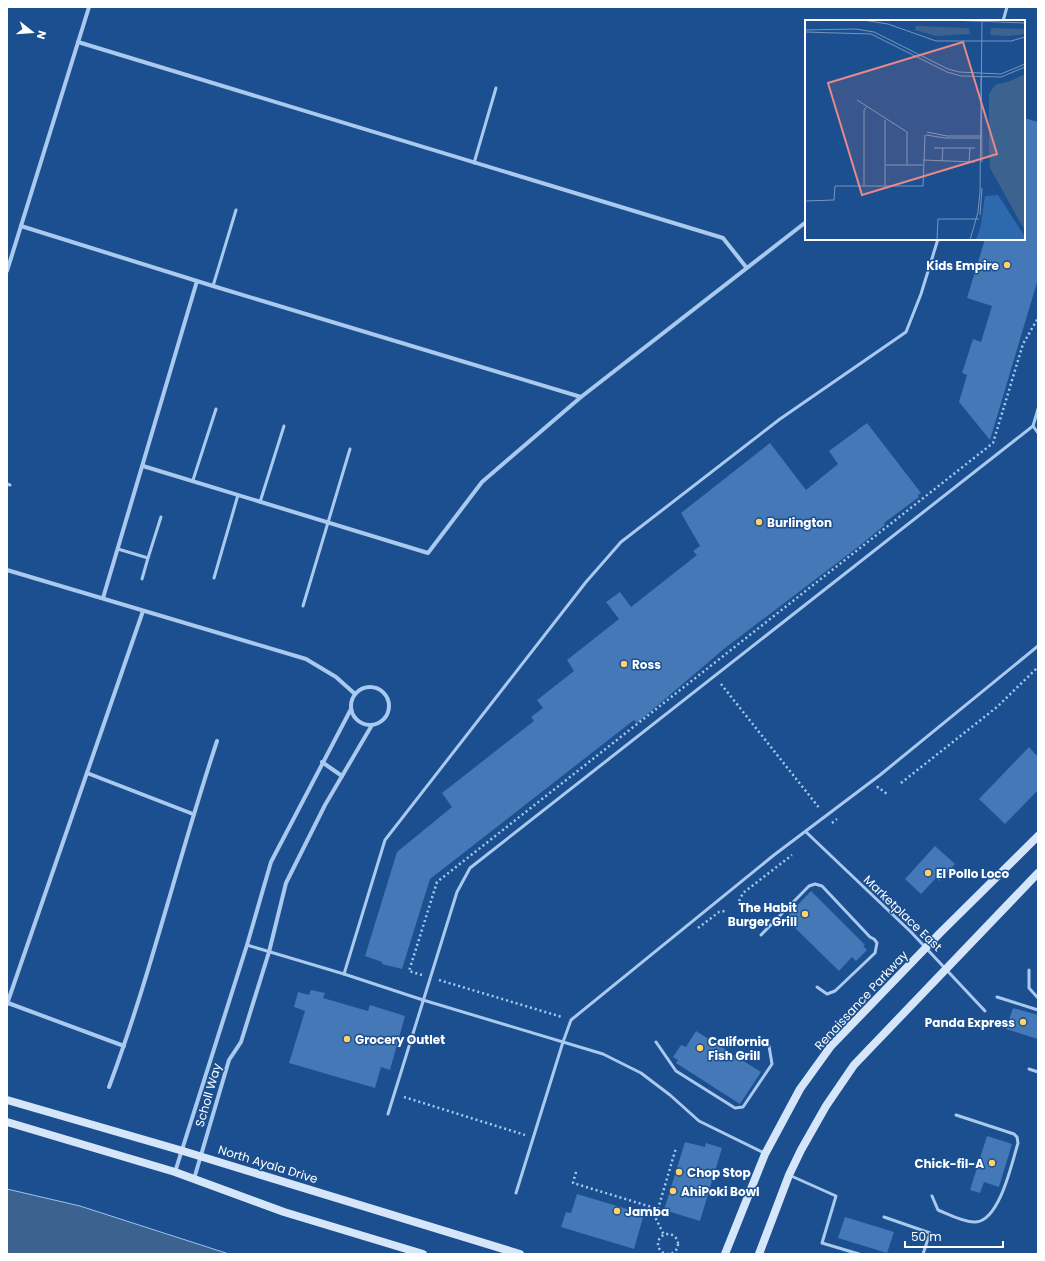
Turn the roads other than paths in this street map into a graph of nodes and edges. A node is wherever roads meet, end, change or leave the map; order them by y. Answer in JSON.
{"nodes":[{"id":1,"x":89,"y":7,"type":"edge"},
{"id":2,"x":1007,"y":7,"type":"edge"},
{"id":3,"x":1003,"y":20,"type":"edge"},
{"id":4,"x":78,"y":42,"type":"junction"},
{"id":5,"x":496,"y":88,"type":"dead end"},
{"id":6,"x":474,"y":163,"type":"junction"},
{"id":7,"x":236,"y":210,"type":"dead end"},
{"id":8,"x":805,"y":223,"type":"edge"},
{"id":9,"x":21,"y":226,"type":"junction"},
{"id":10,"x":938,"y":240,"type":"edge"},
{"id":11,"x":746,"y":267,"type":"junction"},
{"id":12,"x":7,"y":271,"type":"edge"},
{"id":13,"x":197,"y":281,"type":"junction"},
{"id":14,"x":213,"y":286,"type":"junction"},
{"id":15,"x":581,"y":397,"type":"junction"},
{"id":16,"x":216,"y":409,"type":"dead end"},
{"id":17,"x":1038,"y":409,"type":"edge"},
{"id":18,"x":284,"y":426,"type":"dead end"},
{"id":19,"x":1033,"y":426,"type":"junction"},
{"id":20,"x":1038,"y":433,"type":"edge"},
{"id":21,"x":350,"y":448,"type":"dead end"},
{"id":22,"x":143,"y":466,"type":"junction"},
{"id":23,"x":193,"y":480,"type":"junction"},
{"id":24,"x":238,"y":495,"type":"junction"},
{"id":25,"x":260,"y":502,"type":"junction"},
{"id":26,"x":161,"y":517,"type":"dead end"},
{"id":27,"x":328,"y":522,"type":"junction"},
{"id":28,"x":118,"y":549,"type":"junction"},
{"id":29,"x":148,"y":558,"type":"junction"},
{"id":30,"x":7,"y":570,"type":"edge"},
{"id":31,"x":214,"y":578,"type":"dead end"},
{"id":32,"x":142,"y":579,"type":"dead end"},
{"id":33,"x":103,"y":598,"type":"junction"},
{"id":34,"x":303,"y":606,"type":"dead end"},
{"id":35,"x":143,"y":610,"type":"junction"},
{"id":36,"x":1038,"y":646,"type":"edge"},
{"id":37,"x":355,"y":694,"type":"junction"},
{"id":38,"x":351,"y":709,"type":"junction"},
{"id":39,"x":372,"y":725,"type":"junction"},
{"id":40,"x":217,"y":741,"type":"dead end"},
{"id":41,"x":322,"y":762,"type":"junction"},
{"id":42,"x":87,"y":773,"type":"junction"},
{"id":43,"x":342,"y":776,"type":"junction"},
{"id":44,"x":193,"y":814,"type":"junction"},
{"id":45,"x":806,"y":832,"type":"junction"},
{"id":46,"x":1038,"y":836,"type":"edge"},
{"id":47,"x":1038,"y":873,"type":"edge"},
{"id":48,"x":760,"y":935,"type":"dead end"},
{"id":49,"x":247,"y":945,"type":"junction"},
{"id":50,"x":926,"y":947,"type":"junction"},
{"id":51,"x":269,"y":952,"type":"junction"},
{"id":52,"x":947,"y":969,"type":"junction"},
{"id":53,"x":1029,"y":970,"type":"dead end"},
{"id":54,"x":344,"y":974,"type":"junction"},
{"id":55,"x":817,"y":987,"type":"dead end"},
{"id":56,"x":997,"y":997,"type":"dead end"},
{"id":57,"x":1038,"y":998,"type":"edge"},
{"id":58,"x":423,"y":1000,"type":"junction"},
{"id":59,"x":7,"y":1004,"type":"edge"},
{"id":60,"x":1038,"y":1010,"type":"edge"},
{"id":61,"x":986,"y":1011,"type":"dead end"},
{"id":62,"x":563,"y":1042,"type":"junction"},
{"id":63,"x":656,"y":1042,"type":"dead end"},
{"id":64,"x":124,"y":1046,"type":"junction"},
{"id":65,"x":769,"y":1046,"type":"dead end"},
{"id":66,"x":1029,"y":1069,"type":"dead end"},
{"id":67,"x":1038,"y":1072,"type":"edge"},
{"id":68,"x":109,"y":1087,"type":"dead end"},
{"id":69,"x":7,"y":1100,"type":"edge"},
{"id":70,"x":388,"y":1114,"type":"dead end"},
{"id":71,"x":956,"y":1115,"type":"dead end"},
{"id":72,"x":7,"y":1122,"type":"edge"},
{"id":73,"x":183,"y":1151,"type":"junction"},
{"id":74,"x":765,"y":1154,"type":"junction"},
{"id":75,"x":201,"y":1156,"type":"junction"},
{"id":76,"x":175,"y":1172,"type":"junction"},
{"id":77,"x":789,"y":1175,"type":"junction"},
{"id":78,"x":194,"y":1179,"type":"junction"},
{"id":79,"x":516,"y":1193,"type":"dead end"},
{"id":80,"x":932,"y":1196,"type":"dead end"},
{"id":81,"x":884,"y":1217,"type":"dead end"},
{"id":82,"x":423,"y":1254,"type":"edge"},
{"id":83,"x":520,"y":1254,"type":"edge"},
{"id":84,"x":725,"y":1254,"type":"edge"},
{"id":85,"x":759,"y":1254,"type":"edge"},
{"id":86,"x":859,"y":1254,"type":"edge"},
{"id":87,"x":923,"y":1254,"type":"edge"}],
"edges":[{"from":1,"to":4,"type":"street"},
{"from":2,"to":3,"type":"lane"},
{"from":4,"to":6,"type":"street"},
{"from":4,"to":9,"type":"street"},
{"from":5,"to":6,"type":"lane"},
{"from":6,"to":11,"type":"street"},
{"from":7,"to":14,"type":"lane"},
{"from":8,"to":11,"type":"street"},
{"from":9,"to":12,"type":"street"},
{"from":9,"to":13,"type":"street"},
{"from":10,"to":54,"type":"lane"},
{"from":11,"to":15,"type":"street"},
{"from":13,"to":14,"type":"street"},
{"from":13,"to":22,"type":"street"},
{"from":14,"to":15,"type":"street"},
{"from":15,"to":27,"type":"street"},
{"from":16,"to":23,"type":"lane"},
{"from":17,"to":19,"type":"lane"},
{"from":18,"to":25,"type":"lane"},
{"from":19,"to":20,"type":"lane"},
{"from":19,"to":58,"type":"lane"},
{"from":21,"to":27,"type":"lane"},
{"from":22,"to":23,"type":"street"},
{"from":22,"to":28,"type":"street"},
{"from":23,"to":24,"type":"street"},
{"from":24,"to":25,"type":"street"},
{"from":24,"to":31,"type":"lane"},
{"from":25,"to":27,"type":"street"},
{"from":26,"to":29,"type":"lane"},
{"from":27,"to":34,"type":"lane"},
{"from":28,"to":29,"type":"lane"},
{"from":28,"to":33,"type":"street"},
{"from":29,"to":32,"type":"lane"},
{"from":30,"to":33,"type":"street"},
{"from":33,"to":35,"type":"street"},
{"from":35,"to":37,"type":"street"},
{"from":35,"to":42,"type":"street"},
{"from":36,"to":45,"type":"lane"},
{"from":37,"to":38,"type":"street"},
{"from":37,"to":39,"type":"street"},
{"from":38,"to":39,"type":"street"},
{"from":38,"to":41,"type":"street","name":"Scholl Way"},
{"from":39,"to":43,"type":"street","name":"Scholl Way"},
{"from":40,"to":44,"type":"street"},
{"from":41,"to":43,"type":"street"},
{"from":41,"to":49,"type":"street","name":"Scholl Way"},
{"from":42,"to":44,"type":"street"},
{"from":42,"to":59,"type":"street"},
{"from":43,"to":51,"type":"street","name":"Scholl Way"},
{"from":44,"to":64,"type":"street"},
{"from":45,"to":50,"type":"lane","name":"Marketplace East"},
{"from":45,"to":62,"type":"lane"},
{"from":46,"to":50,"type":"street","name":"Renaissance Parkway"},
{"from":47,"to":52,"type":"street"},
{"from":48,"to":55,"type":"lane"},
{"from":49,"to":51,"type":"lane"},
{"from":49,"to":73,"type":"street","name":"Scholl Way"},
{"from":50,"to":52,"type":"lane","name":"Marketplace East"},
{"from":50,"to":74,"type":"street","name":"Renaissance Parkway"},
{"from":51,"to":54,"type":"lane"},
{"from":51,"to":75,"type":"street","name":"Scholl Way"},
{"from":52,"to":61,"type":"lane","name":"Marketplace East"},
{"from":52,"to":77,"type":"street"},
{"from":53,"to":57,"type":"lane"},
{"from":54,"to":58,"type":"lane"},
{"from":56,"to":60,"type":"lane"},
{"from":58,"to":62,"type":"lane"},
{"from":58,"to":70,"type":"lane"},
{"from":59,"to":64,"type":"street"},
{"from":62,"to":74,"type":"lane"},
{"from":62,"to":79,"type":"lane"},
{"from":63,"to":65,"type":"lane"},
{"from":64,"to":68,"type":"street"},
{"from":66,"to":67,"type":"lane"},
{"from":69,"to":73,"type":"street","name":"North Ayala Drive"},
{"from":71,"to":80,"type":"lane"},
{"from":72,"to":76,"type":"street"},
{"from":73,"to":75,"type":"street","name":"North Ayala Drive"},
{"from":73,"to":76,"type":"street","name":"Scholl Way"},
{"from":74,"to":84,"type":"street","name":"Renaissance Parkway"},
{"from":75,"to":78,"type":"street","name":"Scholl Way"},
{"from":75,"to":83,"type":"street","name":"North Ayala Drive"},
{"from":76,"to":78,"type":"street"},
{"from":77,"to":85,"type":"street"},
{"from":77,"to":86,"type":"lane"},
{"from":78,"to":82,"type":"street"},
{"from":81,"to":87,"type":"lane"}]}
